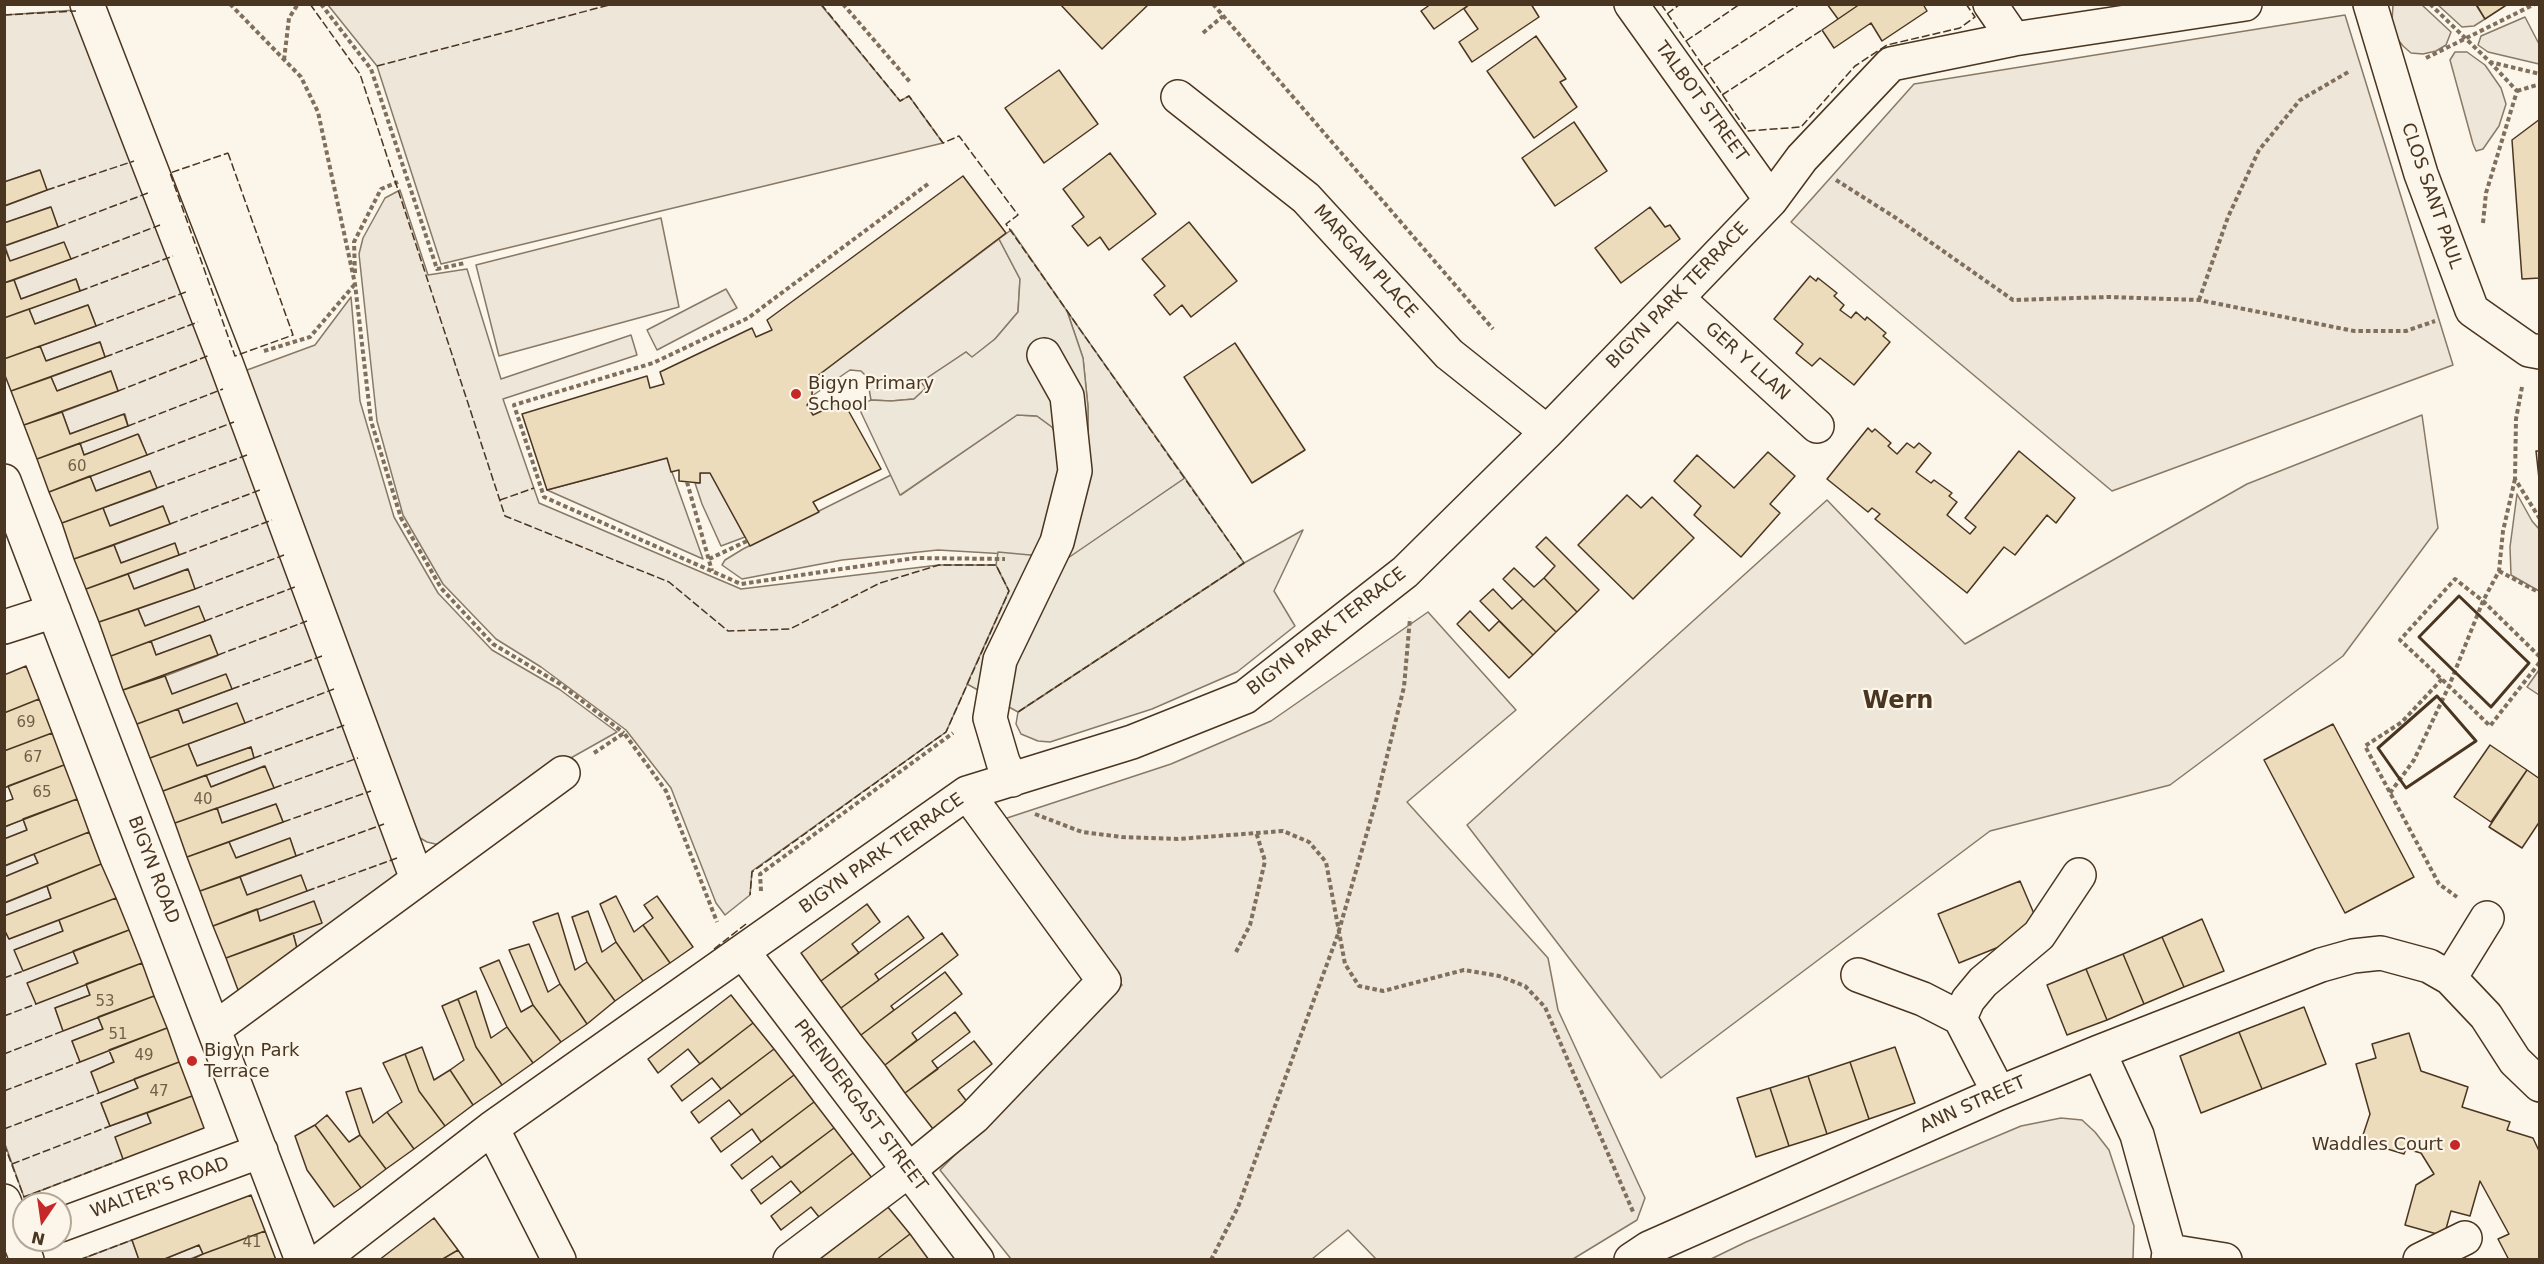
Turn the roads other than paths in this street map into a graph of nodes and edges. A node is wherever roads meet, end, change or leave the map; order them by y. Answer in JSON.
{"nodes":[{"id":1,"x":87,"y":4,"type":"edge"},
{"id":2,"x":1631,"y":4,"type":"edge"},
{"id":3,"x":1990,"y":4,"type":"edge"},
{"id":4,"x":2245,"y":4,"type":"edge"},
{"id":5,"x":2370,"y":4,"type":"edge"},
{"id":6,"x":2014,"y":39,"type":"junction"},
{"id":7,"x":1178,"y":97,"type":"dead end"},
{"id":8,"x":1771,"y":200,"type":"junction"},
{"id":9,"x":1677,"y":298,"type":"junction"},
{"id":10,"x":2540,"y":352,"type":"edge"},
{"id":11,"x":1044,"y":355,"type":"dead end"},
{"id":12,"x":1817,"y":426,"type":"dead end"},
{"id":13,"x":1547,"y":432,"type":"junction"},
{"id":14,"x":4,"y":481,"type":"edge"},
{"id":15,"x":54,"y":611,"type":"junction"},
{"id":16,"x":4,"y":627,"type":"edge"},
{"id":17,"x":563,"y":773,"type":"road end"},
{"id":18,"x":1012,"y":780,"type":"junction"},
{"id":19,"x":968,"y":793,"type":"junction"},
{"id":20,"x":2079,"y":875,"type":"dead end"},
{"id":21,"x":417,"y":879,"type":"junction"},
{"id":22,"x":2487,"y":918,"type":"road end"},
{"id":23,"x":742,"y":952,"type":"junction"},
{"id":24,"x":1858,"y":975,"type":"dead end"},
{"id":25,"x":2450,"y":978,"type":"junction"},
{"id":26,"x":1960,"y":1018,"type":"junction"},
{"id":27,"x":214,"y":1029,"type":"junction"},
{"id":28,"x":2099,"y":1052,"type":"junction"},
{"id":29,"x":2540,"y":1085,"type":"edge"},
{"id":30,"x":1999,"y":1093,"type":"junction"},
{"id":31,"x":492,"y":1128,"type":"junction"},
{"id":32,"x":261,"y":1151,"type":"junction"},
{"id":33,"x":909,"y":1170,"type":"junction"},
{"id":34,"x":4,"y":1201,"type":"edge"},
{"id":35,"x":72,"y":1221,"type":"edge"},
{"id":36,"x":12,"y":1224,"type":"edge"},
{"id":37,"x":2465,"y":1238,"type":"dead end"},
{"id":38,"x":2169,"y":1255,"type":"edge"},
{"id":39,"x":302,"y":1260,"type":"edge"},
{"id":40,"x":321,"y":1260,"type":"edge"},
{"id":41,"x":559,"y":1260,"type":"edge"},
{"id":42,"x":790,"y":1260,"type":"edge"},
{"id":43,"x":977,"y":1260,"type":"edge"},
{"id":44,"x":1631,"y":1260,"type":"edge"},
{"id":45,"x":2225,"y":1260,"type":"edge"},
{"id":46,"x":2420,"y":1260,"type":"edge"}],
"edges":[{"from":1,"to":21,"type":"street"},
{"from":2,"to":8,"type":"street","name":"TALBOT STREET"},
{"from":3,"to":6,"type":"street"},
{"from":4,"to":6,"type":"street","name":"BIGYN PARK TERRACE"},
{"from":5,"to":10,"type":"street","name":"CLOS SANT PAUL"},
{"from":6,"to":8,"type":"street","name":"BIGYN PARK TERRACE"},
{"from":7,"to":13,"type":"street","name":"MARGAM PLACE"},
{"from":8,"to":9,"type":"street","name":"BIGYN PARK TERRACE"},
{"from":9,"to":12,"type":"street","name":"GER Y LLAN"},
{"from":9,"to":13,"type":"street","name":"BIGYN PARK TERRACE"},
{"from":11,"to":18,"type":"street"},
{"from":13,"to":18,"type":"street","name":"BIGYN PARK TERRACE"},
{"from":14,"to":15,"type":"street","name":"BIGYN ROAD"},
{"from":15,"to":16,"type":"street"},
{"from":15,"to":27,"type":"street","name":"BIGYN ROAD"},
{"from":17,"to":21,"type":"street"},
{"from":18,"to":19,"type":"street","name":"BIGYN PARK TERRACE"},
{"from":19,"to":23,"type":"street","name":"BIGYN PARK TERRACE"},
{"from":19,"to":33,"type":"street"},
{"from":20,"to":26,"type":"street"},
{"from":21,"to":27,"type":"street"},
{"from":22,"to":25,"type":"street"},
{"from":23,"to":31,"type":"street","name":"BIGYN PARK TERRACE"},
{"from":23,"to":33,"type":"street","name":"PRENDERGAST STREET"},
{"from":24,"to":26,"type":"street"},
{"from":25,"to":28,"type":"street","name":"ANN STREET"},
{"from":25,"to":29,"type":"street","name":"ANN STREET"},
{"from":26,"to":30,"type":"street"},
{"from":27,"to":32,"type":"street","name":"BIGYN ROAD"},
{"from":28,"to":30,"type":"street","name":"ANN STREET"},
{"from":28,"to":38,"type":"street"},
{"from":30,"to":44,"type":"street","name":"ANN STREET"},
{"from":31,"to":40,"type":"street","name":"BIGYN PARK TERRACE"},
{"from":31,"to":41,"type":"street"},
{"from":32,"to":35,"type":"street","name":"WALTER'S ROAD"},
{"from":32,"to":39,"type":"street","name":"BIGYN ROAD"},
{"from":33,"to":42,"type":"street"},
{"from":33,"to":43,"type":"street","name":"PRENDERGAST STREET"},
{"from":34,"to":36,"type":"street"},
{"from":37,"to":46,"type":"street"},
{"from":38,"to":45,"type":"street"}]}
